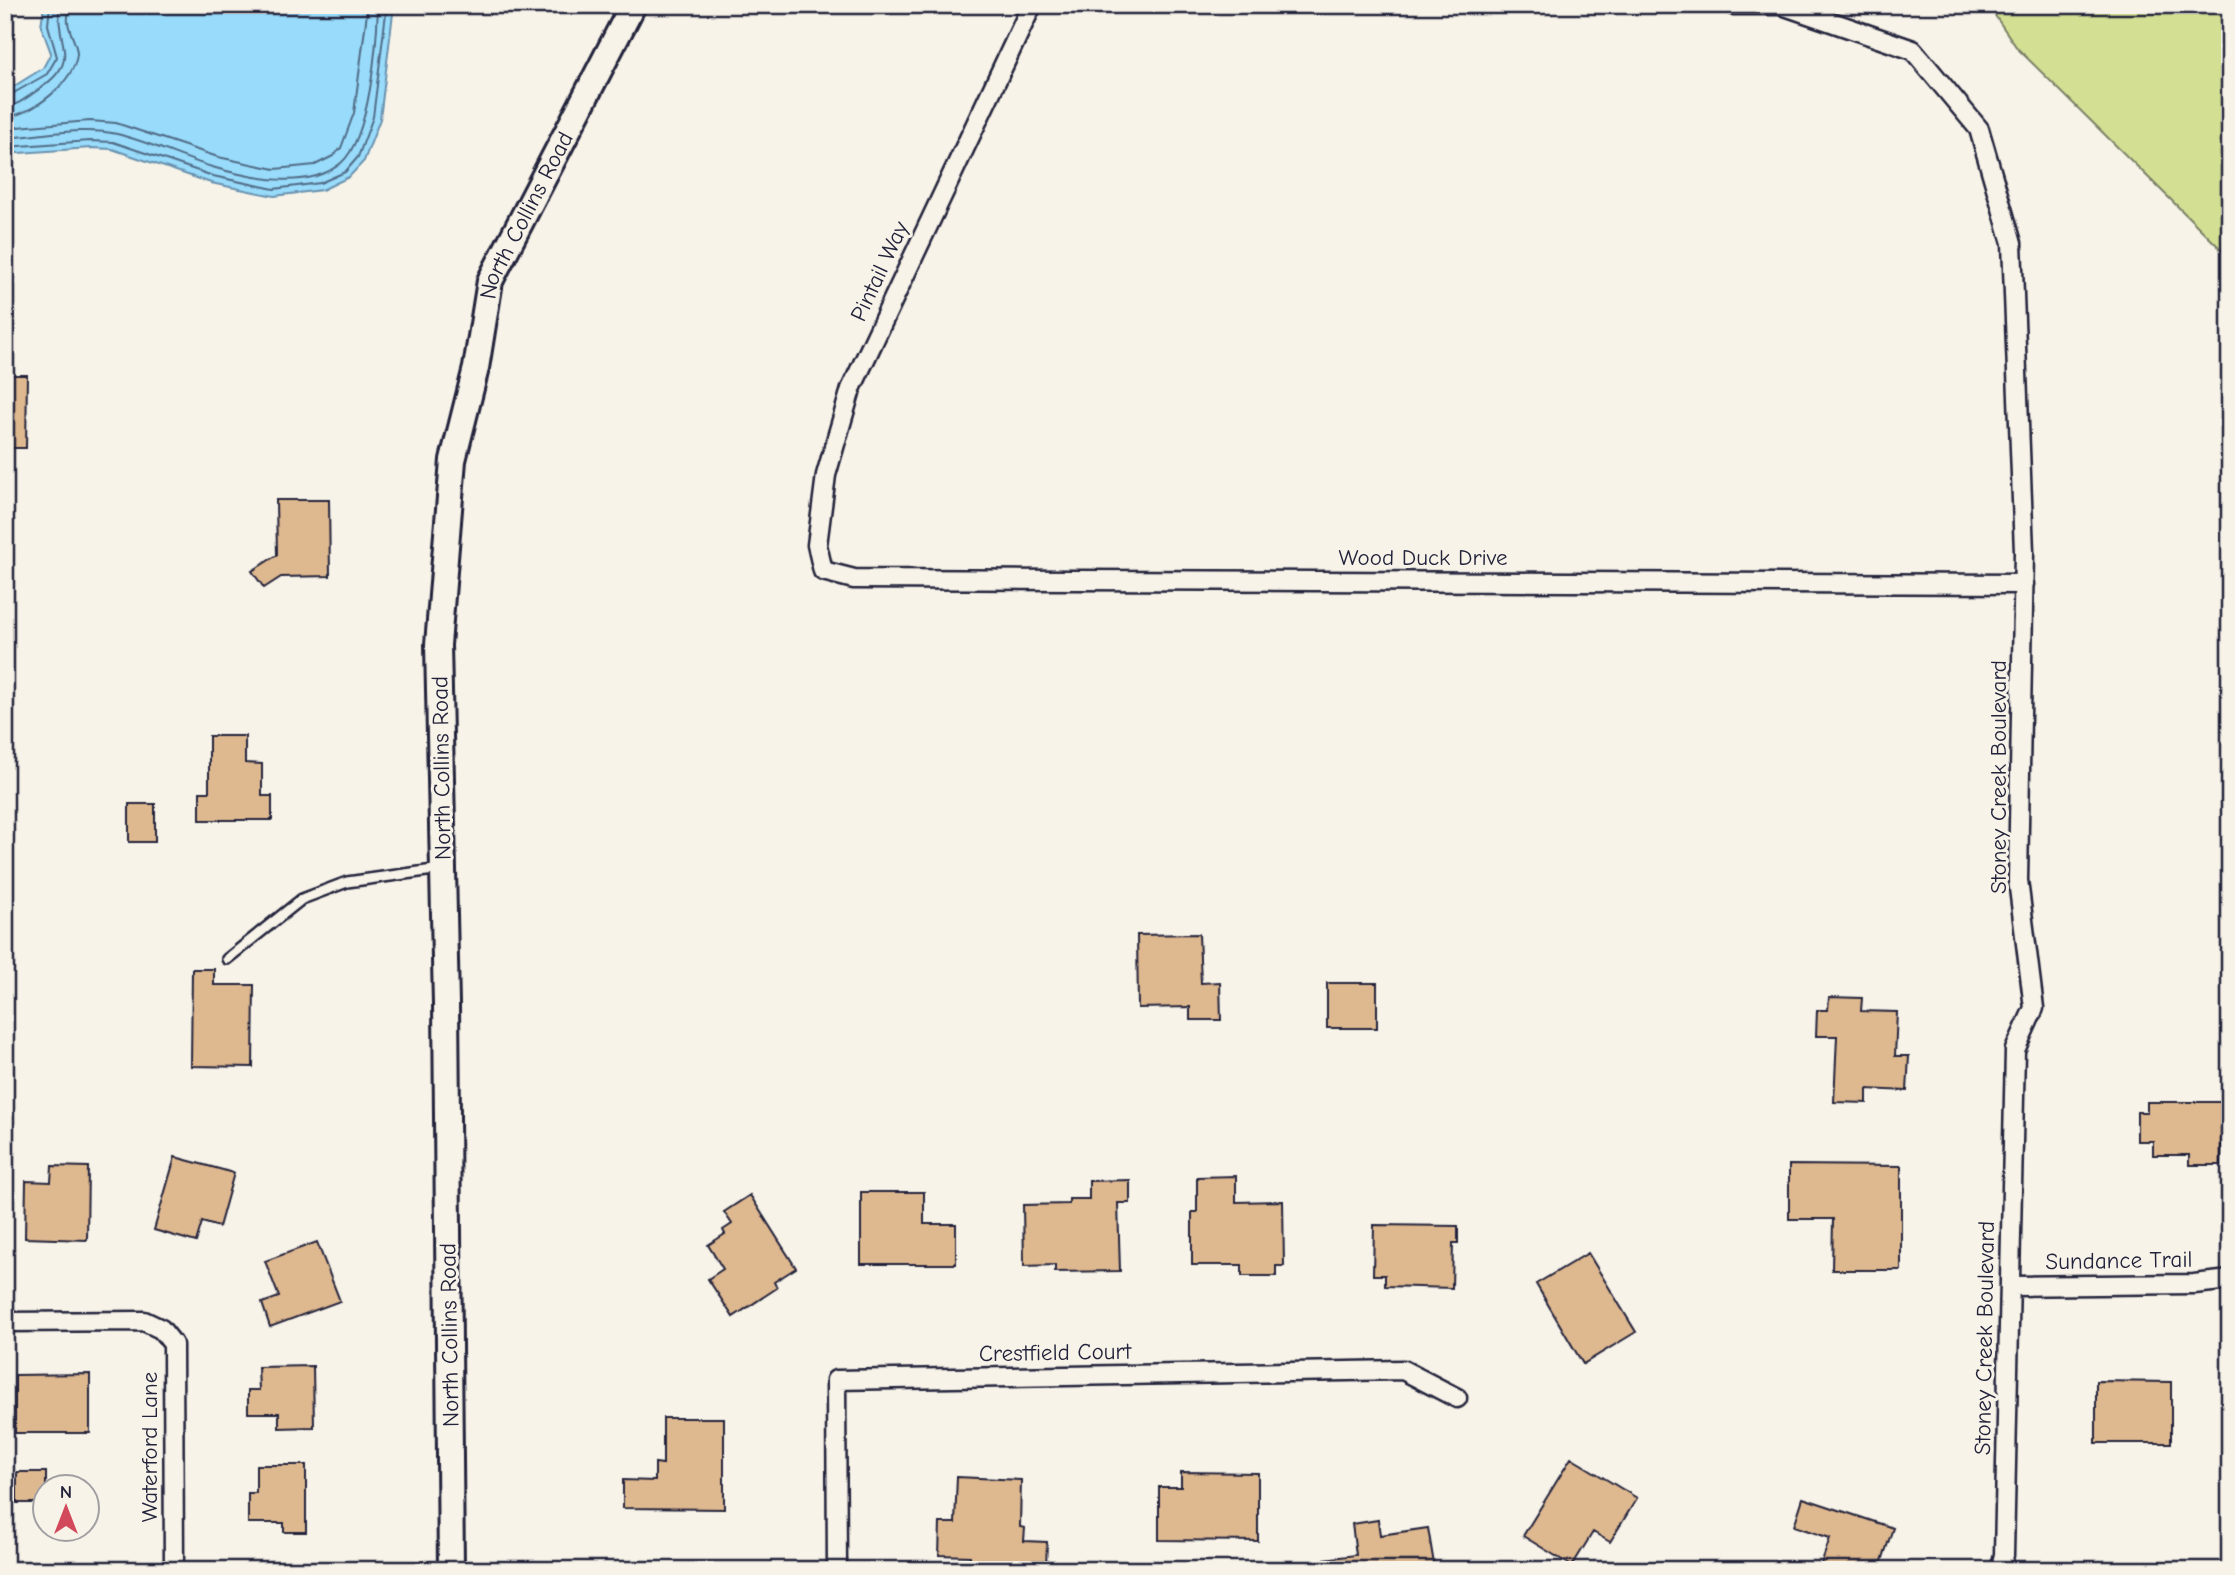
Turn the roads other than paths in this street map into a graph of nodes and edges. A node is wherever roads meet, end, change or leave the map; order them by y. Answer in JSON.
{"nodes":[{"id":1,"x":633,"y":5,"type":"edge"},
{"id":2,"x":1032,"y":5,"type":"edge"},
{"id":3,"x":1733,"y":5,"type":"edge"},
{"id":4,"x":823,"y":571,"type":"joint"},
{"id":5,"x":2024,"y":584,"type":"junction"},
{"id":6,"x":443,"y":869,"type":"junction"},
{"id":7,"x":227,"y":959,"type":"dead end"},
{"id":8,"x":2230,"y":1280,"type":"edge"},
{"id":9,"x":2010,"y":1286,"type":"junction"},
{"id":10,"x":5,"y":1322,"type":"edge"},
{"id":11,"x":1457,"y":1398,"type":"dead end"},
{"id":12,"x":174,"y":1570,"type":"edge"},
{"id":13,"x":451,"y":1570,"type":"edge"},
{"id":14,"x":837,"y":1570,"type":"edge"},
{"id":15,"x":2000,"y":1570,"type":"edge"}],
"edges":[{"from":1,"to":6,"type":"street","name":"North Collins Road"},
{"from":2,"to":4,"type":"street","name":"Pintail Way"},
{"from":3,"to":5,"type":"street","name":"Stoney Creek Boulevard"},
{"from":4,"to":5,"type":"street","name":"Wood Duck Drive"},
{"from":5,"to":9,"type":"street","name":"Stoney Creek Boulevard"},
{"from":6,"to":7,"type":"lane"},
{"from":6,"to":13,"type":"street","name":"North Collins Road"},
{"from":8,"to":9,"type":"street","name":"Sundance Trail"},
{"from":9,"to":15,"type":"street","name":"Stoney Creek Boulevard"},
{"from":10,"to":12,"type":"street","name":"Waterford Lane"},
{"from":11,"to":14,"type":"street","name":"Crestfield Court"}]}
